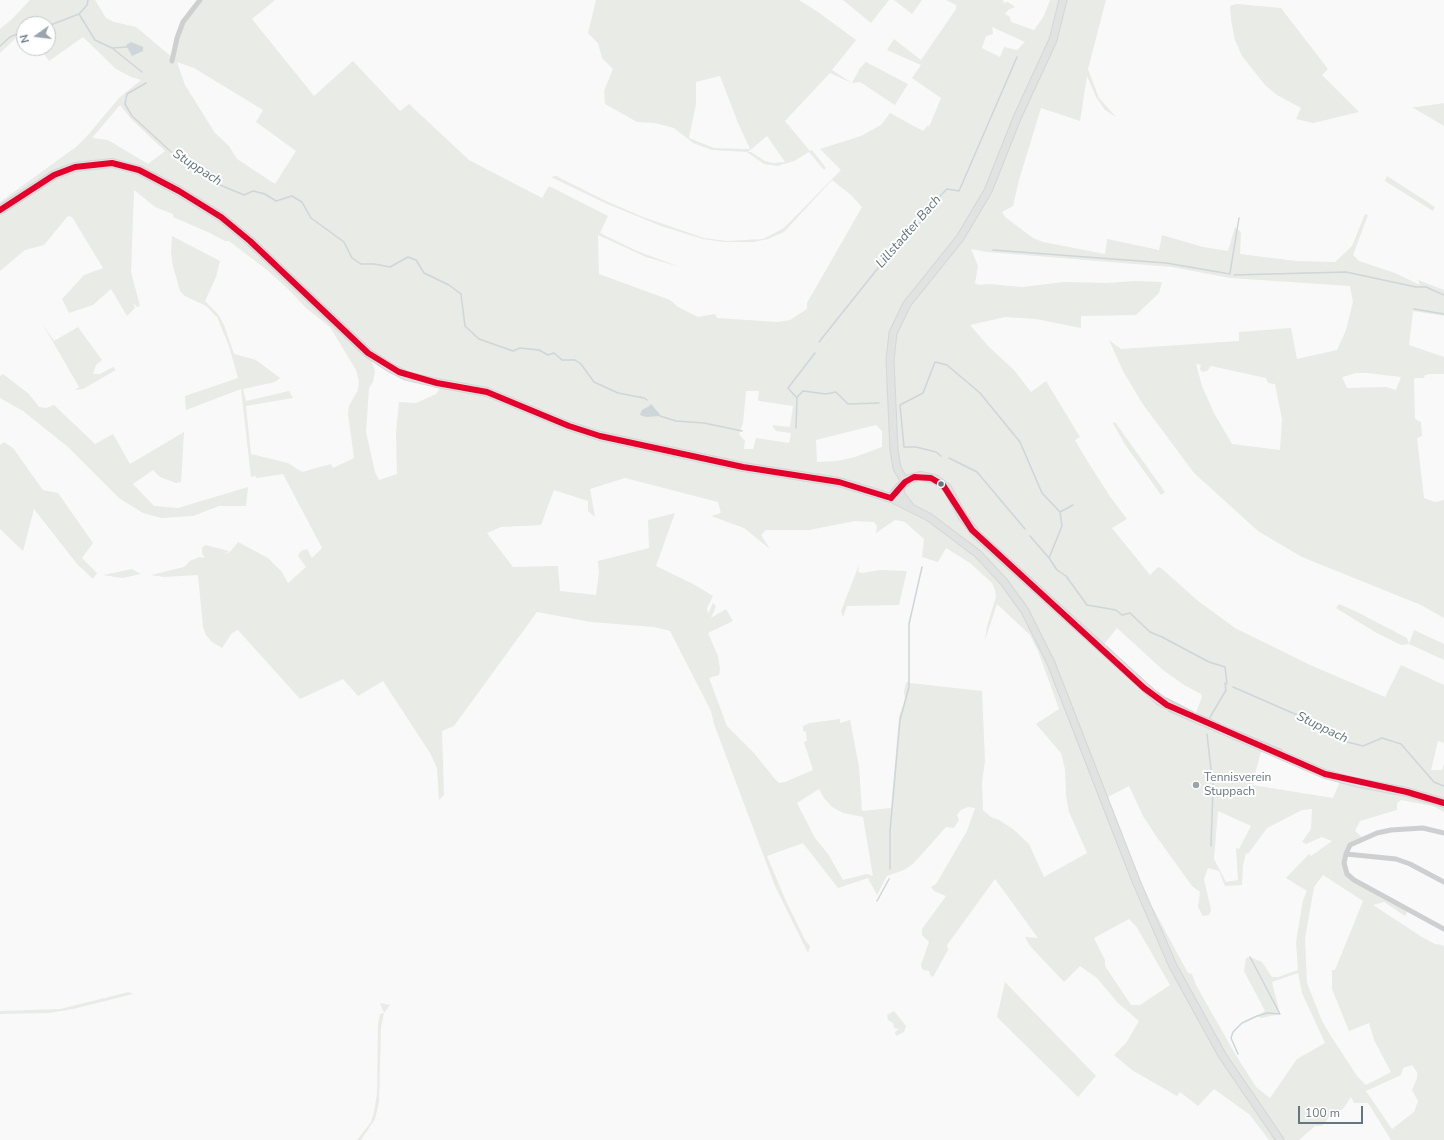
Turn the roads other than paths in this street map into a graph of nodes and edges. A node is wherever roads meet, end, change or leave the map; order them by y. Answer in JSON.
{"nodes":[{"id":1,"x":200,"y":0,"type":"edge"},
{"id":2,"x":1063,"y":0,"type":"edge"},
{"id":3,"x":172,"y":61,"type":"dead end"},
{"id":4,"x":0,"y":210,"type":"edge"},
{"id":5,"x":902,"y":484,"type":"junction"},
{"id":6,"x":891,"y":498,"type":"junction"},
{"id":7,"x":913,"y":510,"type":"junction"},
{"id":8,"x":1444,"y":803,"type":"edge"},
{"id":9,"x":1444,"y":833,"type":"edge"},
{"id":10,"x":1346,"y":854,"type":"junction"},
{"id":11,"x":1444,"y":882,"type":"edge"},
{"id":12,"x":1444,"y":929,"type":"edge"},
{"id":13,"x":1280,"y":1140,"type":"edge"}],
"edges":[{"from":1,"to":3,"type":"street"},
{"from":2,"to":5,"type":"main road"},
{"from":4,"to":6,"type":"main road"},
{"from":5,"to":6,"type":"main road"},
{"from":5,"to":7,"type":"main road"},
{"from":5,"to":8,"type":"main road"},
{"from":6,"to":7,"type":"main road"},
{"from":7,"to":13,"type":"main road"},
{"from":9,"to":10,"type":"street"},
{"from":10,"to":11,"type":"street"},
{"from":10,"to":12,"type":"street"}]}
